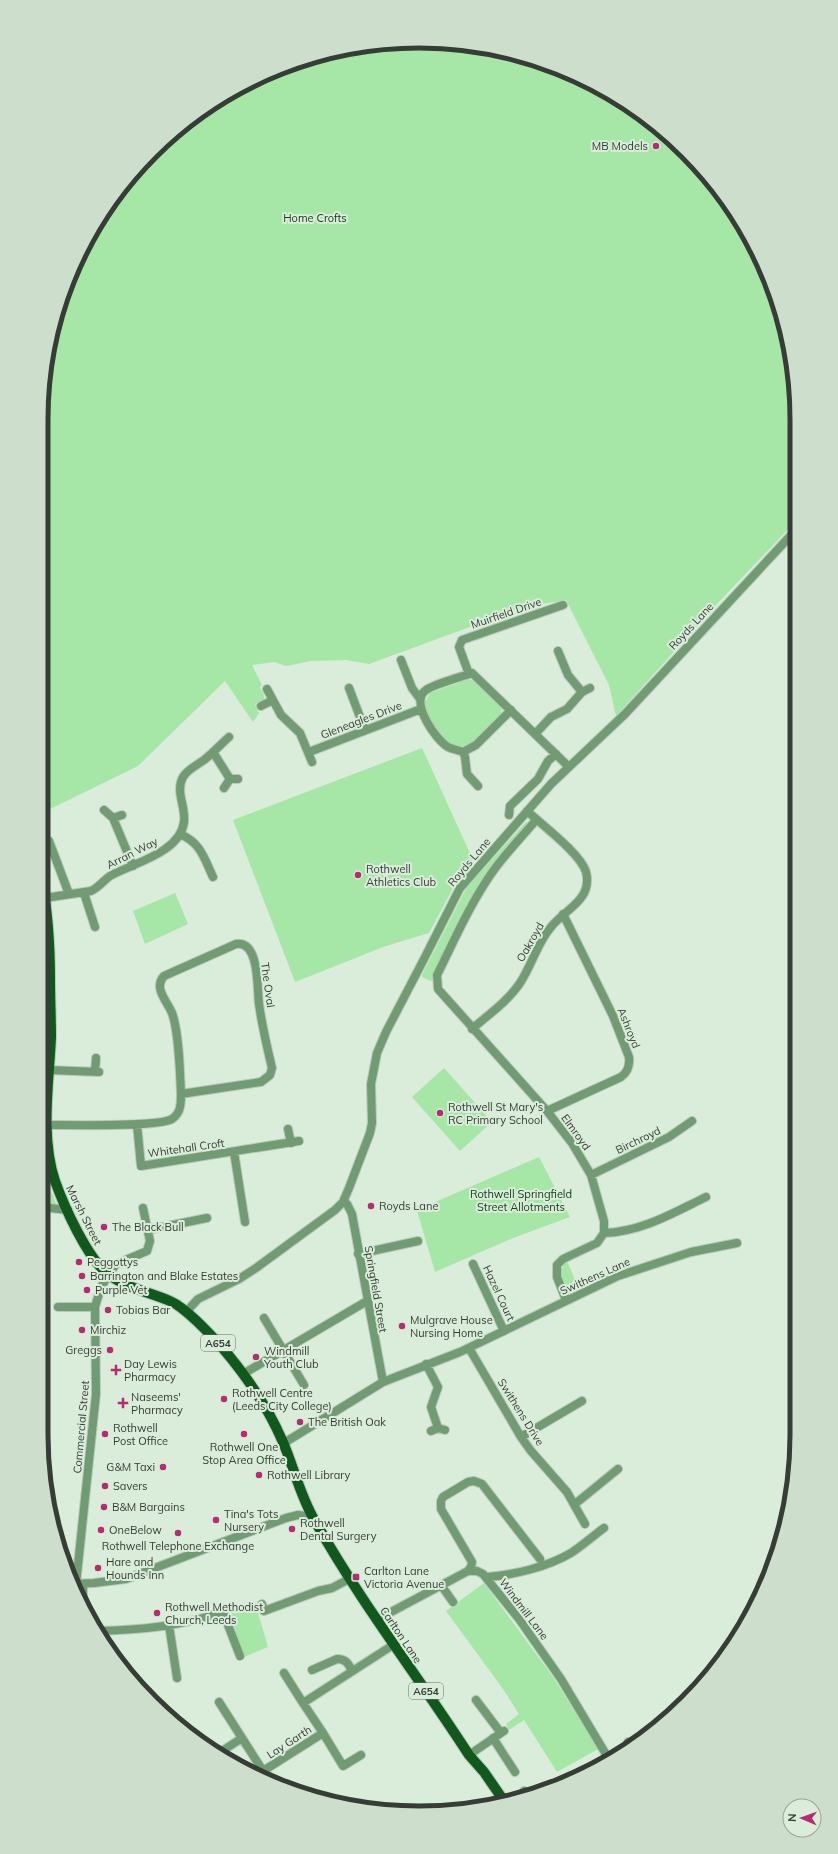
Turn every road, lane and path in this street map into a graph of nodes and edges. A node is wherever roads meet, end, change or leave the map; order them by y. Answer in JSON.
{"nodes":[{"id":1,"x":790,"y":536,"type":"edge"},
{"id":2,"x":563,"y":605,"type":"dead end"},
{"id":3,"x":558,"y":651,"type":"dead end"},
{"id":4,"x":401,"y":660,"type":"dead end"},
{"id":5,"x":469,"y":674,"type":"junction"},
{"id":6,"x":349,"y":688,"type":"dead end"},
{"id":7,"x":267,"y":689,"type":"dead end"},
{"id":8,"x":420,"y":699,"type":"junction"},
{"id":9,"x":273,"y":700,"type":"junction"},
{"id":10,"x":261,"y":706,"type":"dead end"},
{"id":11,"x":421,"y":709,"type":"junction"},
{"id":12,"x":511,"y":710,"type":"junction"},
{"id":13,"x":365,"y":730,"type":"junction"},
{"id":14,"x":535,"y":734,"type":"junction"},
{"id":15,"x":229,"y":737,"type":"dead end"},
{"id":16,"x":213,"y":752,"type":"junction"},
{"id":17,"x":309,"y":752,"type":"junction"},
{"id":18,"x":463,"y":752,"type":"junction"},
{"id":19,"x":556,"y":754,"type":"junction"},
{"id":20,"x":312,"y":762,"type":"dead end"},
{"id":21,"x":569,"y":767,"type":"junction"},
{"id":22,"x":478,"y":786,"type":"dead end"},
{"id":23,"x":224,"y":788,"type":"dead end"},
{"id":24,"x":104,"y":810,"type":"dead end"},
{"id":25,"x":527,"y":811,"type":"junction"},
{"id":26,"x":509,"y":815,"type":"dead end"},
{"id":27,"x":536,"y":820,"type":"junction"},
{"id":28,"x":180,"y":834,"type":"junction"},
{"id":29,"x":49,"y":841,"type":"dead end"},
{"id":30,"x":133,"y":866,"type":"junction"},
{"id":31,"x":213,"y":877,"type":"dead end"},
{"id":32,"x":84,"y":893,"type":"junction"},
{"id":33,"x":69,"y":894,"type":"junction"},
{"id":34,"x":48,"y":898,"type":"edge"},
{"id":35,"x":563,"y":914,"type":"junction"},
{"id":36,"x":86,"y":930,"type":"dead end"},
{"id":37,"x":48,"y":935,"type":"edge"},
{"id":38,"x":472,"y":1029,"type":"junction"},
{"id":39,"x":96,"y":1058,"type":"dead end"},
{"id":40,"x":49,"y":1070,"type":"junction"},
{"id":41,"x":181,"y":1094,"type":"junction"},
{"id":42,"x":547,"y":1111,"type":"junction"},
{"id":43,"x":692,"y":1121,"type":"dead end"},
{"id":44,"x":137,"y":1124,"type":"junction"},
{"id":45,"x":48,"y":1125,"type":"joint"},
{"id":46,"x":288,"y":1129,"type":"dead end"},
{"id":47,"x":234,"y":1152,"type":"junction"},
{"id":48,"x":48,"y":1170,"type":"edge"},
{"id":49,"x":591,"y":1175,"type":"junction"},
{"id":50,"x":706,"y":1197,"type":"dead end"},
{"id":51,"x":343,"y":1202,"type":"junction"},
{"id":52,"x":48,"y":1208,"type":"edge"},
{"id":53,"x":143,"y":1208,"type":"dead end"},
{"id":54,"x":68,"y":1210,"type":"junction"},
{"id":55,"x":207,"y":1218,"type":"dead end"},
{"id":56,"x":245,"y":1222,"type":"dead end"},
{"id":57,"x":148,"y":1230,"type":"junction"},
{"id":58,"x":604,"y":1233,"type":"junction"},
{"id":59,"x":418,"y":1242,"type":"dead end"},
{"id":60,"x":738,"y":1243,"type":"dead end"},
{"id":61,"x":358,"y":1254,"type":"junction"},
{"id":62,"x":473,"y":1264,"type":"dead end"},
{"id":63,"x":108,"y":1274,"type":"junction"},
{"id":64,"x":566,"y":1300,"type":"junction"},
{"id":65,"x":367,"y":1301,"type":"junction"},
{"id":66,"x":58,"y":1307,"type":"dead end"},
{"id":67,"x":96,"y":1307,"type":"junction"},
{"id":68,"x":186,"y":1312,"type":"junction"},
{"id":69,"x":264,"y":1318,"type":"dead end"},
{"id":70,"x":504,"y":1331,"type":"junction"},
{"id":71,"x":469,"y":1348,"type":"junction"},
{"id":72,"x":284,"y":1350,"type":"junction"},
{"id":73,"x":426,"y":1364,"type":"junction"},
{"id":74,"x":243,"y":1374,"type":"junction"},
{"id":75,"x":383,"y":1382,"type":"junction"},
{"id":76,"x":304,"y":1385,"type":"dead end"},
{"id":77,"x":582,"y":1401,"type":"dead end"},
{"id":78,"x":438,"y":1430,"type":"dead end"},
{"id":79,"x":521,"y":1437,"type":"junction"},
{"id":80,"x":284,"y":1443,"type":"junction"},
{"id":81,"x":618,"y":1469,"type":"dead end"},
{"id":82,"x":293,"y":1472,"type":"joint"},
{"id":83,"x":575,"y":1504,"type":"junction"},
{"id":84,"x":454,"y":1511,"type":"dead end"},
{"id":85,"x":445,"y":1515,"type":"junction"},
{"id":86,"x":313,"y":1517,"type":"junction"},
{"id":87,"x":586,"y":1524,"type":"dead end"},
{"id":88,"x":604,"y":1528,"type":"dead end"},
{"id":89,"x":533,"y":1550,"type":"junction"},
{"id":90,"x":525,"y":1555,"type":"dead end"},
{"id":91,"x":540,"y":1559,"type":"dead end"},
{"id":92,"x":468,"y":1570,"type":"junction"},
{"id":93,"x":487,"y":1578,"type":"junction"},
{"id":94,"x":349,"y":1579,"type":"junction"},
{"id":95,"x":78,"y":1582,"type":"edge"},
{"id":96,"x":79,"y":1584,"type":"edge"},
{"id":97,"x":441,"y":1585,"type":"junction"},
{"id":98,"x":453,"y":1602,"type":"dead end"},
{"id":99,"x":262,"y":1604,"type":"dead end"},
{"id":100,"x":376,"y":1620,"type":"junction"},
{"id":101,"x":169,"y":1625,"type":"junction"},
{"id":102,"x":105,"y":1631,"type":"edge"},
{"id":103,"x":393,"y":1645,"type":"junction"},
{"id":104,"x":240,"y":1656,"type":"dead end"},
{"id":105,"x":310,"y":1671,"type":"dead end"},
{"id":106,"x":352,"y":1671,"type":"junction"},
{"id":107,"x":284,"y":1673,"type":"dead end"},
{"id":108,"x":177,"y":1678,"type":"dead end"},
{"id":109,"x":476,"y":1700,"type":"dead end"},
{"id":110,"x":219,"y":1702,"type":"dead end"},
{"id":111,"x":303,"y":1703,"type":"junction"},
{"id":112,"x":323,"y":1733,"type":"junction"},
{"id":113,"x":242,"y":1738,"type":"junction"},
{"id":114,"x":493,"y":1738,"type":"junction"},
{"id":115,"x":224,"y":1750,"type":"edge"},
{"id":116,"x":469,"y":1754,"type":"junction"},
{"id":117,"x":361,"y":1755,"type":"dead end"},
{"id":118,"x":606,"y":1755,"type":"edge"},
{"id":119,"x":264,"y":1772,"type":"edge"},
{"id":120,"x":515,"y":1772,"type":"dead end"},
{"id":121,"x":266,"y":1773,"type":"edge"},
{"id":122,"x":501,"y":1797,"type":"edge"}],
"edges":[{"from":1,"to":21,"type":"street","name":"Royds Lane"},
{"from":2,"to":5,"type":"street","name":"Muirfield Drive"},
{"from":3,"to":14,"type":"street"},
{"from":4,"to":8,"type":"street"},
{"from":5,"to":8,"type":"street"},
{"from":5,"to":12,"type":"street"},
{"from":6,"to":13,"type":"street"},
{"from":7,"to":9,"type":"street"},
{"from":8,"to":11,"type":"street"},
{"from":9,"to":10,"type":"street"},
{"from":9,"to":17,"type":"street"},
{"from":11,"to":13,"type":"street","name":"Gleneagles Drive"},
{"from":11,"to":18,"type":"street"},
{"from":12,"to":14,"type":"street"},
{"from":12,"to":18,"type":"street"},
{"from":13,"to":17,"type":"street","name":"Gleneagles Drive"},
{"from":14,"to":19,"type":"street"},
{"from":15,"to":16,"type":"street"},
{"from":16,"to":23,"type":"street"},
{"from":16,"to":28,"type":"street"},
{"from":17,"to":20,"type":"street"},
{"from":18,"to":22,"type":"street"},
{"from":19,"to":21,"type":"street"},
{"from":19,"to":26,"type":"street"},
{"from":21,"to":25,"type":"street","name":"Royds Lane"},
{"from":24,"to":30,"type":"street"},
{"from":25,"to":27,"type":"street","name":"Oakroyd"},
{"from":25,"to":51,"type":"street","name":"Royds Lane"},
{"from":27,"to":35,"type":"street","name":"Oakroyd"},
{"from":27,"to":38,"type":"street","name":"Elmroyd"},
{"from":28,"to":30,"type":"street","name":"Arran Way"},
{"from":28,"to":31,"type":"street"},
{"from":29,"to":33,"type":"street"},
{"from":30,"to":32,"type":"street","name":"Arran Way"},
{"from":32,"to":33,"type":"street","name":"Arran Way"},
{"from":32,"to":36,"type":"street"},
{"from":33,"to":34,"type":"street","name":"Arran Way"},
{"from":35,"to":38,"type":"street","name":"Oakroyd"},
{"from":35,"to":42,"type":"street","name":"Ashroyd"},
{"from":37,"to":40,"type":"main road","number":"A654"},
{"from":38,"to":42,"type":"street","name":"Elmroyd"},
{"from":39,"to":40,"type":"street"},
{"from":40,"to":45,"type":"main road","number":"A654"},
{"from":41,"to":41,"type":"street","name":"The Oval"},
{"from":41,"to":44,"type":"street","name":"The Oval"},
{"from":42,"to":49,"type":"street","name":"Elmroyd"},
{"from":43,"to":49,"type":"street","name":"Birchroyd"},
{"from":44,"to":45,"type":"street","name":"The Oval"},
{"from":44,"to":47,"type":"street","name":"Whitehall Croft"},
{"from":46,"to":47,"type":"street","name":"Whitehall Croft"},
{"from":47,"to":56,"type":"street","name":"Whitehall Croft"},
{"from":48,"to":54,"type":"main road","name":"Marsh Street","number":"A654"},
{"from":49,"to":58,"type":"street","name":"Elmroyd"},
{"from":50,"to":58,"type":"street"},
{"from":51,"to":61,"type":"street","name":"Springfield Street"},
{"from":51,"to":68,"type":"street","name":"Royds Lane"},
{"from":52,"to":54,"type":"street"},
{"from":53,"to":57,"type":"street"},
{"from":54,"to":63,"type":"main road","name":"Marsh Street","number":"A654"},
{"from":55,"to":57,"type":"street"},
{"from":57,"to":63,"type":"street"},
{"from":58,"to":64,"type":"street"},
{"from":59,"to":61,"type":"street"},
{"from":60,"to":64,"type":"street","name":"Swithens Lane"},
{"from":61,"to":65,"type":"street","name":"Springfield Street"},
{"from":62,"to":70,"type":"street","name":"Hazel Court"},
{"from":63,"to":67,"type":"street","name":"Commercial Street"},
{"from":63,"to":68,"type":"main road","name":"Marsh Street","number":"A654"},
{"from":64,"to":70,"type":"street","name":"Swithens Lane"},
{"from":65,"to":72,"type":"street"},
{"from":65,"to":75,"type":"street","name":"Springfield Street"},
{"from":66,"to":67,"type":"street"},
{"from":67,"to":95,"type":"street","name":"Commercial Street"},
{"from":68,"to":74,"type":"main road","name":"Marsh Street","number":"A654"},
{"from":69,"to":72,"type":"street"},
{"from":70,"to":71,"type":"street","name":"Swithens Lane"},
{"from":71,"to":73,"type":"street","name":"Swithens Lane"},
{"from":71,"to":79,"type":"street","name":"Swithens Drive"},
{"from":72,"to":74,"type":"street"},
{"from":72,"to":76,"type":"street"},
{"from":73,"to":75,"type":"street","name":"Swithens Lane"},
{"from":73,"to":78,"type":"street"},
{"from":74,"to":80,"type":"main road","name":"Marsh Street","number":"A654"},
{"from":75,"to":80,"type":"street","name":"Swithens Lane"},
{"from":77,"to":79,"type":"street"},
{"from":79,"to":83,"type":"street","name":"Swithens Drive"},
{"from":80,"to":82,"type":"main road","name":"Marsh Street","number":"A654"},
{"from":81,"to":83,"type":"street"},
{"from":82,"to":86,"type":"main road","name":"Carlton Lane","number":"A654"},
{"from":83,"to":87,"type":"street","name":"Swithens Drive"},
{"from":84,"to":85,"type":"street"},
{"from":85,"to":89,"type":"street"},
{"from":85,"to":92,"type":"street"},
{"from":86,"to":94,"type":"main road","name":"Carlton Lane","number":"A654"},
{"from":86,"to":96,"type":"street"},
{"from":88,"to":93,"type":"street"},
{"from":89,"to":90,"type":"street"},
{"from":89,"to":91,"type":"street"},
{"from":92,"to":93,"type":"street","name":"Windmill Lane"},
{"from":92,"to":97,"type":"street"},
{"from":93,"to":118,"type":"street","name":"Windmill Lane"},
{"from":94,"to":99,"type":"street"},
{"from":94,"to":100,"type":"main road","name":"Carlton Lane","number":"A654"},
{"from":97,"to":98,"type":"street"},
{"from":97,"to":100,"type":"street"},
{"from":100,"to":103,"type":"main road","name":"Carlton Lane","number":"A654"},
{"from":101,"to":102,"type":"street"},
{"from":101,"to":104,"type":"street"},
{"from":101,"to":108,"type":"street"},
{"from":103,"to":106,"type":"street"},
{"from":103,"to":116,"type":"main road","name":"Carlton Lane","number":"A654"},
{"from":105,"to":106,"type":"street"},
{"from":106,"to":111,"type":"street"},
{"from":107,"to":111,"type":"street","name":"Lay Garth"},
{"from":109,"to":114,"type":"street"},
{"from":110,"to":113,"type":"street","name":"Lay Garth"},
{"from":111,"to":112,"type":"street","name":"Lay Garth"},
{"from":112,"to":117,"type":"street"},
{"from":112,"to":121,"type":"street","name":"Lay Garth"},
{"from":113,"to":115,"type":"street"},
{"from":113,"to":119,"type":"street","name":"Lay Garth"},
{"from":114,"to":116,"type":"street"},
{"from":114,"to":120,"type":"street"},
{"from":116,"to":122,"type":"main road","name":"Carlton Lane","number":"A654"}]}
